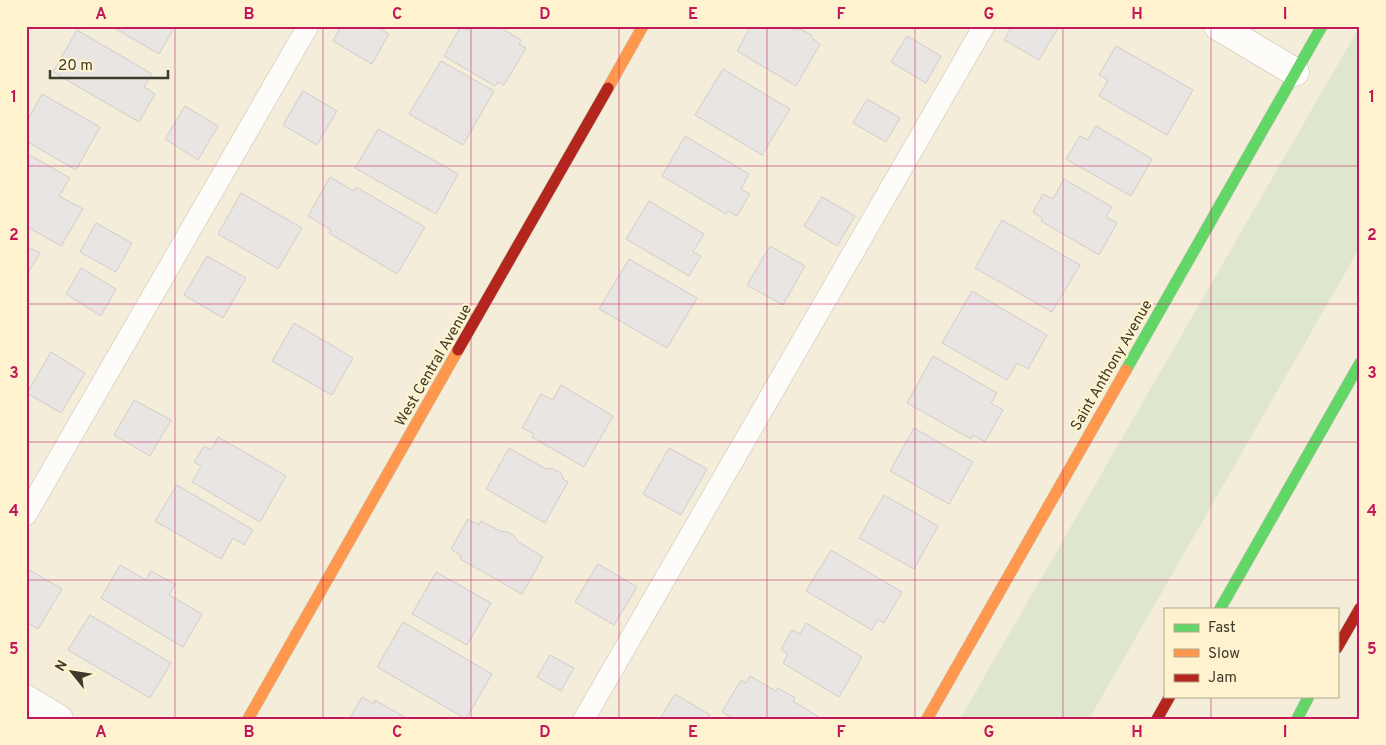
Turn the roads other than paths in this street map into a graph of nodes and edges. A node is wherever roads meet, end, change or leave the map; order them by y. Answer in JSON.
{"nodes":[{"id":1,"x":308,"y":26,"type":"edge"},
{"id":2,"x":644,"y":26,"type":"edge"},
{"id":3,"x":984,"y":26,"type":"edge"},
{"id":4,"x":1218,"y":26,"type":"edge"},
{"id":5,"x":1322,"y":26,"type":"edge"},
{"id":6,"x":1295,"y":72,"type":"junction"},
{"id":7,"x":1360,"y":363,"type":"edge"},
{"id":8,"x":26,"y":515,"type":"edge"},
{"id":9,"x":1221,"y":608,"type":"edge"},
{"id":10,"x":1360,"y":608,"type":"edge"},
{"id":11,"x":1338,"y":646,"type":"edge"},
{"id":12,"x":1169,"y":698,"type":"edge"},
{"id":13,"x":1309,"y":698,"type":"edge"},
{"id":14,"x":26,"y":699,"type":"edge"},
{"id":15,"x":59,"y":719,"type":"edge"},
{"id":16,"x":248,"y":719,"type":"edge"},
{"id":17,"x":584,"y":719,"type":"edge"},
{"id":18,"x":927,"y":719,"type":"edge"},
{"id":19,"x":1157,"y":719,"type":"edge"},
{"id":20,"x":1297,"y":719,"type":"edge"}],
"edges":[{"from":1,"to":8,"type":"lane"},
{"from":2,"to":16,"type":"main road","name":"West Central Avenue"},
{"from":3,"to":17,"type":"lane"},
{"from":4,"to":6,"type":"street"},
{"from":5,"to":6,"type":"main road","name":"Saint Anthony Avenue"},
{"from":6,"to":18,"type":"main road","name":"Saint Anthony Avenue"},
{"from":7,"to":9,"type":"main road"},
{"from":10,"to":11,"type":"main road"},
{"from":12,"to":19,"type":"main road"},
{"from":13,"to":20,"type":"main road"},
{"from":14,"to":15,"type":"street"}]}
